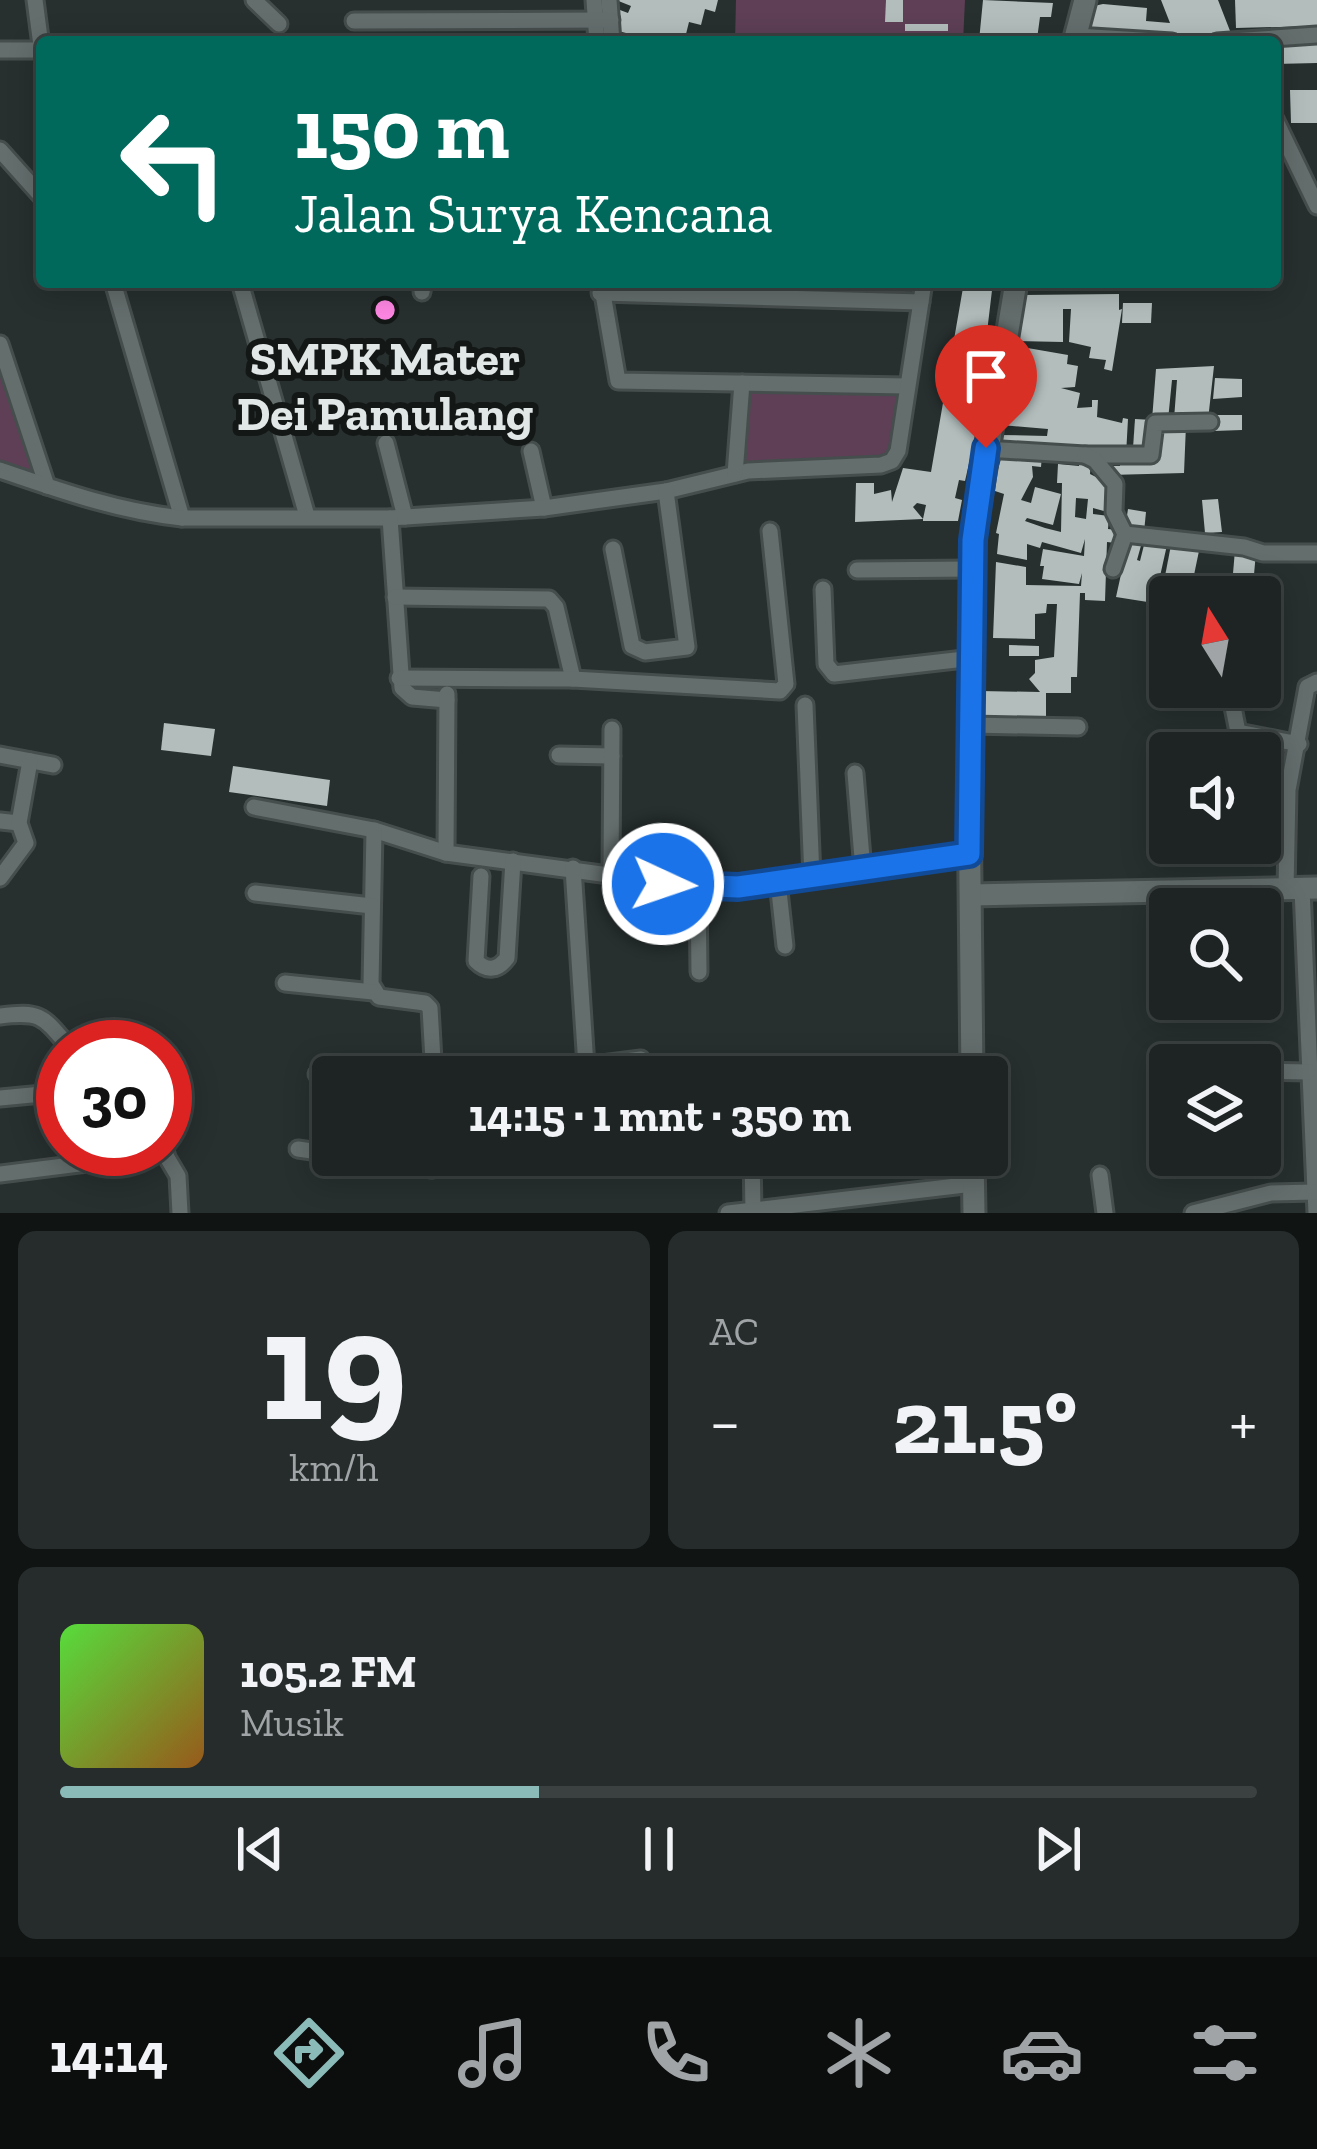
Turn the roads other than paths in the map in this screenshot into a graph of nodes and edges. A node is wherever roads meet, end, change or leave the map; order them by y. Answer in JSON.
{"nodes":[{"id":1,"x":35,"y":0,"type":"edge"},
{"id":2,"x":254,"y":0,"type":"edge"},
{"id":3,"x":594,"y":0,"type":"edge"},
{"id":4,"x":609,"y":0,"type":"edge"},
{"id":5,"x":1074,"y":0,"type":"edge"},
{"id":6,"x":1084,"y":0,"type":"edge"},
{"id":7,"x":604,"y":20,"type":"junction"},
{"id":8,"x":354,"y":22,"type":"dead end"},
{"id":9,"x":279,"y":24,"type":"dead end"},
{"id":10,"x":1317,"y":34,"type":"edge"},
{"id":11,"x":39,"y":36,"type":"edge"},
{"id":12,"x":599,"y":36,"type":"edge"},
{"id":13,"x":610,"y":36,"type":"edge"},
{"id":14,"x":1073,"y":36,"type":"edge"},
{"id":15,"x":1074,"y":36,"type":"edge"},
{"id":16,"x":1281,"y":37,"type":"edge"},
{"id":17,"x":0,"y":50,"type":"edge"},
{"id":18,"x":36,"y":51,"type":"edge"},
{"id":19,"x":1281,"y":131,"type":"edge"},
{"id":20,"x":0,"y":150,"type":"edge"},
{"id":21,"x":36,"y":190,"type":"edge"},
{"id":22,"x":1317,"y":206,"type":"edge"},
{"id":23,"x":115,"y":288,"type":"edge"},
{"id":24,"x":242,"y":288,"type":"edge"},
{"id":25,"x":600,"y":288,"type":"edge"},
{"id":26,"x":621,"y":288,"type":"edge"},
{"id":27,"x":923,"y":288,"type":"edge"},
{"id":28,"x":1015,"y":288,"type":"edge"},
{"id":29,"x":921,"y":302,"type":"junction"},
{"id":30,"x":0,"y":344,"type":"edge"},
{"id":31,"x":742,"y":383,"type":"junction"},
{"id":32,"x":907,"y":386,"type":"junction"},
{"id":33,"x":1210,"y":422,"type":"dead end"},
{"id":34,"x":386,"y":443,"type":"dead end"},
{"id":35,"x":986,"y":448,"type":"junction"},
{"id":36,"x":531,"y":452,"type":"dead end"},
{"id":37,"x":1085,"y":455,"type":"junction"},
{"id":38,"x":0,"y":470,"type":"edge"},
{"id":39,"x":735,"y":474,"type":"junction"},
{"id":40,"x":46,"y":486,"type":"junction"},
{"id":41,"x":666,"y":491,"type":"junction"},
{"id":42,"x":544,"y":508,"type":"junction"},
{"id":43,"x":308,"y":517,"type":"junction"},
{"id":44,"x":397,"y":517,"type":"junction"},
{"id":45,"x":182,"y":518,"type":"junction"},
{"id":46,"x":770,"y":531,"type":"dead end"},
{"id":47,"x":1125,"y":534,"type":"junction"},
{"id":48,"x":613,"y":549,"type":"dead end"},
{"id":49,"x":1317,"y":553,"type":"edge"},
{"id":50,"x":1113,"y":568,"type":"dead end"},
{"id":51,"x":973,"y":569,"type":"junction"},
{"id":52,"x":857,"y":570,"type":"dead end"},
{"id":53,"x":823,"y":589,"type":"dead end"},
{"id":54,"x":395,"y":597,"type":"junction"},
{"id":55,"x":973,"y":658,"type":"junction"},
{"id":56,"x":399,"y":678,"type":"junction"},
{"id":57,"x":573,"y":679,"type":"junction"},
{"id":58,"x":447,"y":681,"type":"junction"},
{"id":59,"x":1317,"y":682,"type":"edge"},
{"id":60,"x":447,"y":700,"type":"junction"},
{"id":61,"x":805,"y":705,"type":"dead end"},
{"id":62,"x":1233,"y":708,"type":"edge"},
{"id":63,"x":970,"y":725,"type":"junction"},
{"id":64,"x":1078,"y":728,"type":"dead end"},
{"id":65,"x":612,"y":729,"type":"dead end"},
{"id":66,"x":1299,"y":744,"type":"junction"},
{"id":67,"x":0,"y":754,"type":"edge"},
{"id":68,"x":559,"y":755,"type":"dead end"},
{"id":69,"x":612,"y":756,"type":"junction"},
{"id":70,"x":30,"y":760,"type":"junction"},
{"id":71,"x":53,"y":765,"type":"dead end"},
{"id":72,"x":855,"y":773,"type":"dead end"},
{"id":73,"x":254,"y":807,"type":"dead end"},
{"id":74,"x":0,"y":821,"type":"edge"},
{"id":75,"x":19,"y":824,"type":"junction"},
{"id":76,"x":374,"y":830,"type":"junction"},
{"id":77,"x":446,"y":853,"type":"junction"},
{"id":78,"x":969,"y":854,"type":"junction"},
{"id":79,"x":513,"y":861,"type":"junction"},
{"id":80,"x":573,"y":868,"type":"junction"},
{"id":81,"x":862,"y":870,"type":"junction"},
{"id":82,"x":611,"y":874,"type":"junction"},
{"id":83,"x":481,"y":876,"type":"dead end"},
{"id":84,"x":812,"y":877,"type":"junction"},
{"id":85,"x":0,"y":878,"type":"edge"},
{"id":86,"x":778,"y":882,"type":"junction"},
{"id":87,"x":698,"y":887,"type":"junction"},
{"id":88,"x":1302,"y":888,"type":"edge"},
{"id":89,"x":255,"y":893,"type":"dead end"},
{"id":90,"x":971,"y":895,"type":"junction"},
{"id":91,"x":372,"y":906,"type":"junction"},
{"id":92,"x":785,"y":946,"type":"dead end"},
{"id":93,"x":699,"y":972,"type":"dead end"},
{"id":94,"x":285,"y":983,"type":"dead end"},
{"id":95,"x":373,"y":992,"type":"junction"},
{"id":96,"x":0,"y":1016,"type":"edge"},
{"id":97,"x":46,"y":1020,"type":"edge"},
{"id":98,"x":432,"y":1056,"type":"edge"},
{"id":99,"x":585,"y":1056,"type":"edge"},
{"id":100,"x":972,"y":1056,"type":"edge"},
{"id":101,"x":1281,"y":1071,"type":"edge"},
{"id":102,"x":1308,"y":1072,"type":"junction"},
{"id":103,"x":36,"y":1095,"type":"edge"},
{"id":104,"x":0,"y":1098,"type":"edge"},
{"id":105,"x":298,"y":1148,"type":"dead end"},
{"id":106,"x":312,"y":1151,"type":"edge"},
{"id":107,"x":36,"y":1169,"type":"edge"},
{"id":108,"x":0,"y":1174,"type":"edge"},
{"id":109,"x":1100,"y":1175,"type":"dead end"},
{"id":110,"x":178,"y":1176,"type":"edge"},
{"id":111,"x":752,"y":1176,"type":"edge"},
{"id":112,"x":973,"y":1176,"type":"edge"},
{"id":113,"x":973,"y":1184,"type":"junction"},
{"id":114,"x":1315,"y":1192,"type":"edge"},
{"id":115,"x":1225,"y":1209,"type":"edge"},
{"id":116,"x":753,"y":1211,"type":"edge"},
{"id":117,"x":180,"y":1213,"type":"edge"},
{"id":118,"x":728,"y":1213,"type":"edge"},
{"id":119,"x":974,"y":1213,"type":"edge"},
{"id":120,"x":1105,"y":1213,"type":"edge"},
{"id":121,"x":1193,"y":1213,"type":"edge"},
{"id":122,"x":1316,"y":1213,"type":"edge"}],
"edges":[{"from":1,"to":11,"type":"street"},
{"from":2,"to":9,"type":"street"},
{"from":3,"to":7,"type":"street"},
{"from":4,"to":7,"type":"street"},
{"from":5,"to":14,"type":"main road"},
{"from":6,"to":15,"type":"main road"},
{"from":7,"to":8,"type":"street"},
{"from":7,"to":12,"type":"street"},
{"from":7,"to":13,"type":"street"},
{"from":10,"to":16,"type":"street"},
{"from":17,"to":18,"type":"street"},
{"from":19,"to":22,"type":"street"},
{"from":20,"to":21,"type":"street"},
{"from":23,"to":45,"type":"street"},
{"from":24,"to":43,"type":"street"},
{"from":25,"to":31,"type":"street"},
{"from":26,"to":29,"type":"street"},
{"from":27,"to":29,"type":"street"},
{"from":28,"to":35,"type":"main road"},
{"from":29,"to":32,"type":"street"},
{"from":30,"to":40,"type":"street"},
{"from":31,"to":32,"type":"street"},
{"from":31,"to":39,"type":"street"},
{"from":32,"to":39,"type":"street"},
{"from":33,"to":37,"type":"street"},
{"from":34,"to":44,"type":"street"},
{"from":35,"to":37,"type":"street"},
{"from":35,"to":51,"type":"main road"},
{"from":36,"to":42,"type":"street"},
{"from":37,"to":47,"type":"street"},
{"from":38,"to":40,"type":"street"},
{"from":39,"to":41,"type":"street"},
{"from":40,"to":45,"type":"street"},
{"from":41,"to":42,"type":"street"},
{"from":41,"to":48,"type":"street"},
{"from":42,"to":44,"type":"street"},
{"from":43,"to":44,"type":"street"},
{"from":43,"to":45,"type":"street"},
{"from":44,"to":54,"type":"street"},
{"from":46,"to":57,"type":"street"},
{"from":47,"to":49,"type":"street"},
{"from":47,"to":50,"type":"street"},
{"from":51,"to":52,"type":"street"},
{"from":51,"to":55,"type":"main road"},
{"from":53,"to":55,"type":"street"},
{"from":54,"to":56,"type":"street"},
{"from":54,"to":57,"type":"street"},
{"from":55,"to":63,"type":"main road"},
{"from":56,"to":58,"type":"street"},
{"from":56,"to":60,"type":"street"},
{"from":57,"to":58,"type":"street"},
{"from":58,"to":60,"type":"street"},
{"from":59,"to":66,"type":"street"},
{"from":60,"to":77,"type":"street"},
{"from":61,"to":84,"type":"street"},
{"from":62,"to":66,"type":"street"},
{"from":63,"to":64,"type":"street"},
{"from":63,"to":78,"type":"main road"},
{"from":65,"to":69,"type":"street"},
{"from":66,"to":88,"type":"street"},
{"from":67,"to":70,"type":"street"},
{"from":68,"to":69,"type":"street"},
{"from":69,"to":82,"type":"street"},
{"from":70,"to":71,"type":"street"},
{"from":70,"to":75,"type":"street"},
{"from":72,"to":81,"type":"street"},
{"from":73,"to":76,"type":"street"},
{"from":74,"to":75,"type":"street"},
{"from":75,"to":85,"type":"street"},
{"from":76,"to":77,"type":"street"},
{"from":76,"to":91,"type":"street"},
{"from":77,"to":79,"type":"street"},
{"from":78,"to":81,"type":"street"},
{"from":78,"to":90,"type":"main road"},
{"from":79,"to":80,"type":"street"},
{"from":79,"to":83,"type":"street"},
{"from":80,"to":82,"type":"street"},
{"from":80,"to":99,"type":"street"},
{"from":81,"to":84,"type":"street"},
{"from":82,"to":87,"type":"street"},
{"from":84,"to":86,"type":"street"},
{"from":86,"to":87,"type":"street"},
{"from":86,"to":92,"type":"street"},
{"from":87,"to":93,"type":"street"},
{"from":88,"to":90,"type":"main road"},
{"from":88,"to":102,"type":"street"},
{"from":89,"to":91,"type":"street"},
{"from":90,"to":100,"type":"main road"},
{"from":91,"to":95,"type":"street"},
{"from":94,"to":95,"type":"street"},
{"from":95,"to":98,"type":"street"},
{"from":96,"to":97,"type":"street"},
{"from":101,"to":102,"type":"street"},
{"from":102,"to":114,"type":"street"},
{"from":103,"to":104,"type":"street"},
{"from":105,"to":106,"type":"street"},
{"from":107,"to":108,"type":"street"},
{"from":109,"to":120,"type":"street"},
{"from":110,"to":117,"type":"street"},
{"from":111,"to":116,"type":"street"},
{"from":112,"to":113,"type":"main road"},
{"from":113,"to":116,"type":"street"},
{"from":113,"to":119,"type":"main road"},
{"from":114,"to":115,"type":"street"},
{"from":114,"to":122,"type":"street"},
{"from":115,"to":121,"type":"street"},
{"from":116,"to":118,"type":"street"}]}
